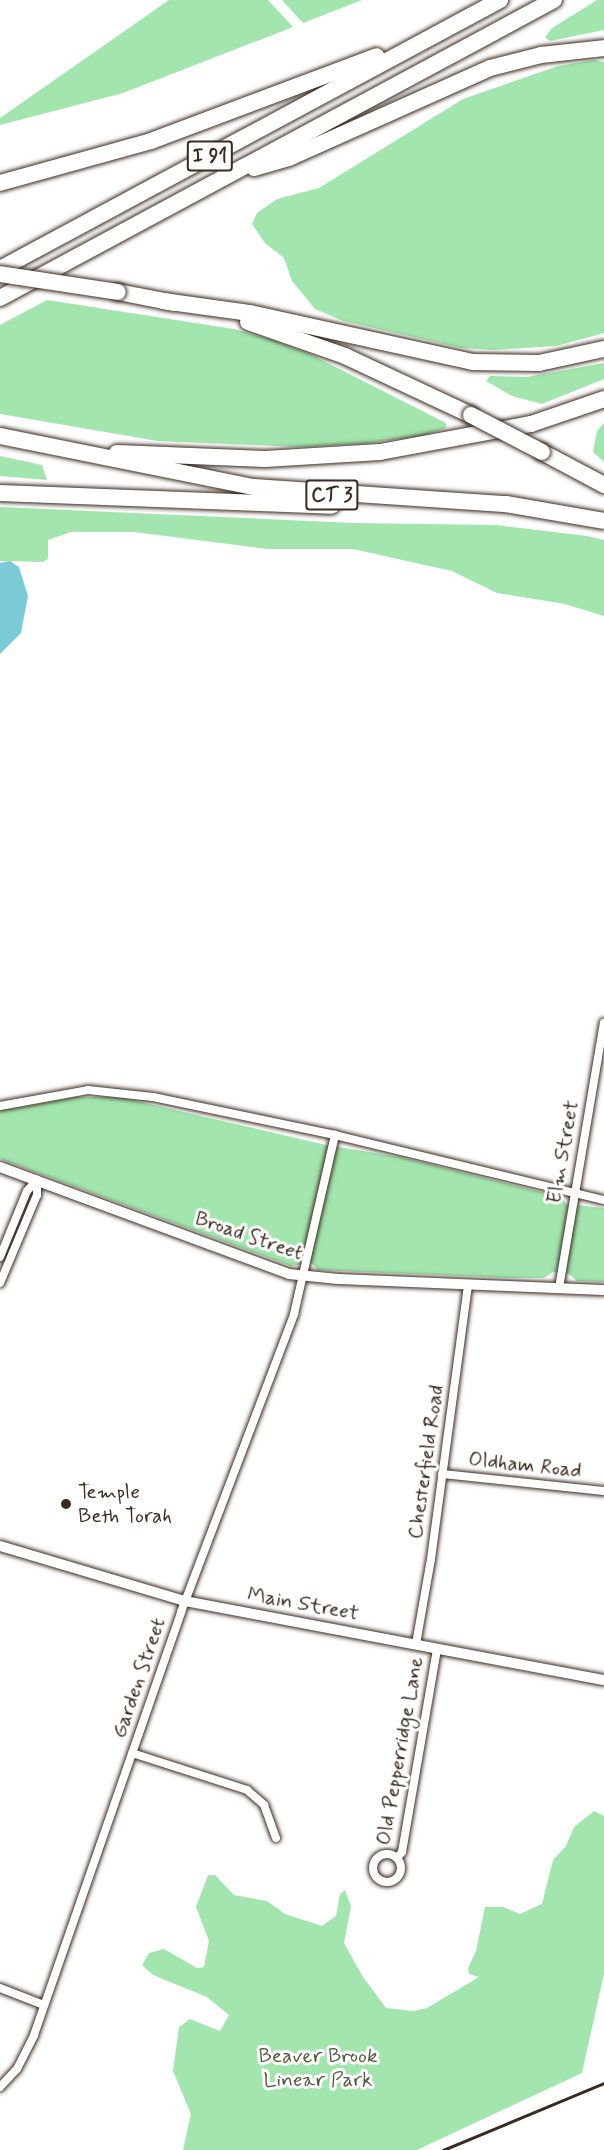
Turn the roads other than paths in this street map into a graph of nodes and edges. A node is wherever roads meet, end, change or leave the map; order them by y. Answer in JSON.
{"nodes":[{"id":1,"x":500,"y":0,"type":"edge"},
{"id":2,"x":554,"y":0,"type":"edge"},
{"id":3,"x":420,"y":43,"type":"junction"},
{"id":4,"x":604,"y":48,"type":"edge"},
{"id":5,"x":236,"y":171,"type":"junction"},
{"id":6,"x":0,"y":183,"type":"edge"},
{"id":7,"x":0,"y":272,"type":"edge"},
{"id":8,"x":0,"y":298,"type":"edge"},
{"id":9,"x":163,"y":301,"type":"junction"},
{"id":10,"x":604,"y":348,"type":"edge"},
{"id":11,"x":604,"y":399,"type":"edge"},
{"id":12,"x":0,"y":436,"type":"edge"},
{"id":13,"x":63,"y":449,"type":"junction"},
{"id":14,"x":604,"y":485,"type":"edge"},
{"id":15,"x":0,"y":493,"type":"edge"},
{"id":16,"x":392,"y":499,"type":"junction"},
{"id":17,"x":604,"y":521,"type":"edge"},
{"id":18,"x":604,"y":1023,"type":"edge"},
{"id":19,"x":0,"y":1106,"type":"edge"},
{"id":20,"x":335,"y":1135,"type":"junction"},
{"id":21,"x":0,"y":1167,"type":"edge"},
{"id":22,"x":37,"y":1180,"type":"junction"},
{"id":23,"x":574,"y":1193,"type":"junction"},
{"id":24,"x":604,"y":1200,"type":"edge"},
{"id":25,"x":0,"y":1257,"type":"edge"},
{"id":26,"x":305,"y":1277,"type":"junction"},
{"id":27,"x":0,"y":1282,"type":"edge"},
{"id":28,"x":468,"y":1284,"type":"junction"},
{"id":29,"x":559,"y":1288,"type":"junction"},
{"id":30,"x":604,"y":1290,"type":"edge"},
{"id":31,"x":442,"y":1474,"type":"junction"},
{"id":32,"x":604,"y":1491,"type":"edge"},
{"id":33,"x":0,"y":1546,"type":"edge"},
{"id":34,"x":185,"y":1601,"type":"junction"},
{"id":35,"x":416,"y":1644,"type":"junction"},
{"id":36,"x":437,"y":1649,"type":"junction"},
{"id":37,"x":604,"y":1680,"type":"edge"},
{"id":38,"x":132,"y":1753,"type":"junction"},
{"id":39,"x":276,"y":1838,"type":"dead end"},
{"id":40,"x":398,"y":1858,"type":"dead end"},
{"id":41,"x":0,"y":1988,"type":"edge"},
{"id":42,"x":44,"y":2005,"type":"junction"},
{"id":43,"x":0,"y":2087,"type":"edge"}],
"edges":[{"from":1,"to":3,"type":"highway","number":"I 91"},
{"from":2,"to":5,"type":"highway","number":"I 91"},
{"from":3,"to":6,"type":"highway"},
{"from":3,"to":7,"type":"highway","number":"I 91"},
{"from":4,"to":5,"type":"highway"},
{"from":5,"to":8,"type":"highway","number":"I 91"},
{"from":7,"to":9,"type":"highway","bridge":true},
{"from":9,"to":10,"type":"highway"},
{"from":9,"to":14,"type":"highway","bridge":true},
{"from":11,"to":13,"type":"highway"},
{"from":12,"to":13,"type":"highway","number":"CT 3"},
{"from":13,"to":16,"type":"highway","number":"CT 3"},
{"from":15,"to":16,"type":"highway"},
{"from":16,"to":17,"type":"highway","number":"CT 3"},
{"from":18,"to":23,"type":"street","name":"Elm Street"},
{"from":19,"to":20,"type":"street"},
{"from":20,"to":23,"type":"street"},
{"from":20,"to":26,"type":"street","name":"Garden Street"},
{"from":21,"to":22,"type":"street","name":"Broad Street"},
{"from":22,"to":25,"type":"street"},
{"from":22,"to":26,"type":"street","name":"Broad Street"},
{"from":22,"to":27,"type":"street"},
{"from":23,"to":24,"type":"street"},
{"from":23,"to":29,"type":"street","name":"Elm Street"},
{"from":26,"to":28,"type":"street","name":"Broad Street"},
{"from":26,"to":34,"type":"street","name":"Garden Street"},
{"from":28,"to":29,"type":"street","name":"Broad Street"},
{"from":28,"to":31,"type":"street","name":"Chesterfield Road"},
{"from":29,"to":30,"type":"street","name":"Broad Street"},
{"from":31,"to":32,"type":"street","name":"Oldham Road"},
{"from":31,"to":35,"type":"street","name":"Chesterfield Road"},
{"from":33,"to":34,"type":"street","name":"Main Street"},
{"from":34,"to":35,"type":"street","name":"Main Street"},
{"from":34,"to":38,"type":"street","name":"Garden Street"},
{"from":35,"to":36,"type":"street","name":"Main Street"},
{"from":36,"to":37,"type":"street","name":"Main Street"},
{"from":36,"to":40,"type":"street","name":"Old Pepperridge Lane"},
{"from":38,"to":39,"type":"street"},
{"from":38,"to":42,"type":"street","name":"Garden Street"},
{"from":41,"to":42,"type":"street"},
{"from":42,"to":43,"type":"street","name":"Garden Street"}]}
